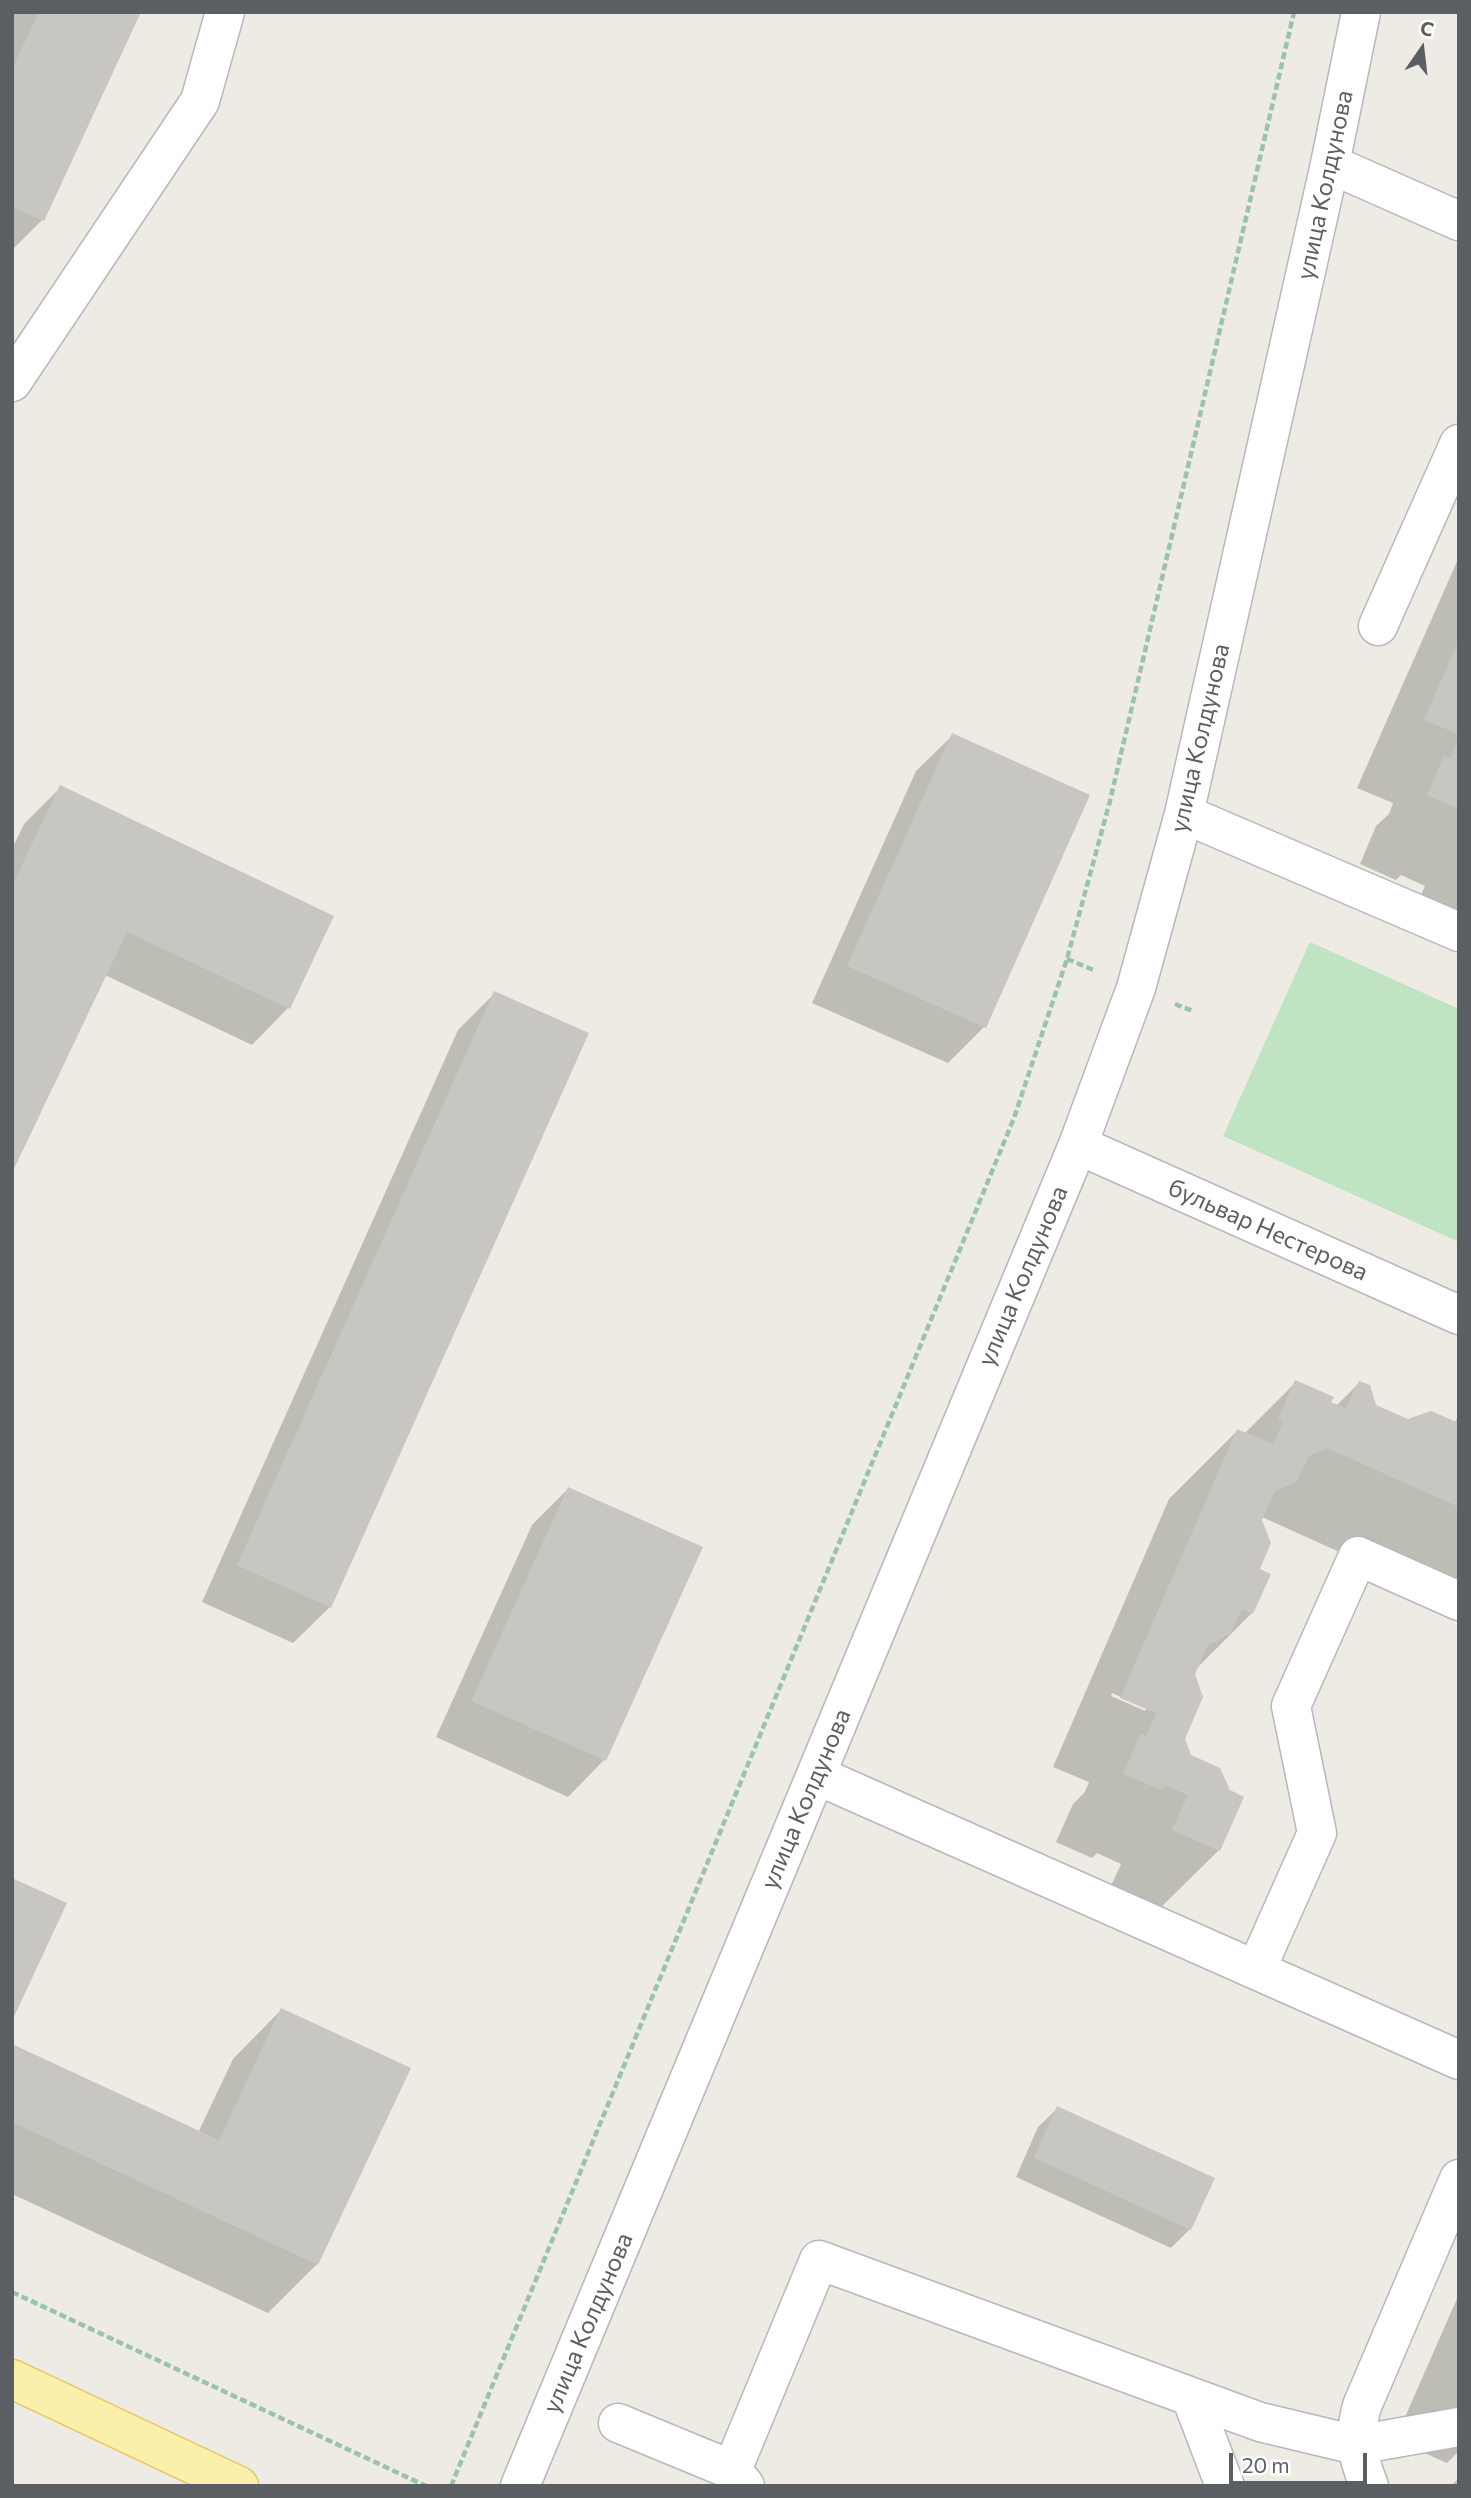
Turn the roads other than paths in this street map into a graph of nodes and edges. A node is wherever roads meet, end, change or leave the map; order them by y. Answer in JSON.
{"nodes":[{"id":1,"x":225,"y":12,"type":"edge"},
{"id":2,"x":1361,"y":12,"type":"edge"},
{"id":3,"x":1330,"y":164,"type":"junction"},
{"id":4,"x":1459,"y":221,"type":"edge"},
{"id":5,"x":12,"y":382,"type":"edge"},
{"id":6,"x":1459,"y":444,"type":"edge"},
{"id":7,"x":1378,"y":626,"type":"dead end"},
{"id":8,"x":1184,"y":814,"type":"junction"},
{"id":9,"x":1459,"y":932,"type":"edge"},
{"id":10,"x":1078,"y":1145,"type":"junction"},
{"id":11,"x":1459,"y":1315,"type":"edge"},
{"id":12,"x":1459,"y":1601,"type":"edge"},
{"id":13,"x":816,"y":1775,"type":"junction"},
{"id":14,"x":1256,"y":1970,"type":"junction"},
{"id":15,"x":1459,"y":2060,"type":"edge"},
{"id":16,"x":1459,"y":2179,"type":"edge"},
{"id":17,"x":12,"y":2379,"type":"edge"},
{"id":18,"x":1191,"y":2397,"type":"junction"},
{"id":19,"x":618,"y":2423,"type":"dead end"},
{"id":20,"x":1459,"y":2427,"type":"edge"},
{"id":21,"x":1356,"y":2445,"type":"junction"},
{"id":22,"x":738,"y":2478,"type":"edge"},
{"id":23,"x":239,"y":2486,"type":"edge"},
{"id":24,"x":520,"y":2486,"type":"edge"},
{"id":25,"x":1225,"y":2486,"type":"edge"},
{"id":26,"x":1369,"y":2486,"type":"edge"}],
"edges":[{"from":1,"to":5,"type":"street"},
{"from":2,"to":3,"type":"street","name":"улица Колдунова"},
{"from":3,"to":4,"type":"street"},
{"from":3,"to":8,"type":"street","name":"улица Колдунова"},
{"from":6,"to":7,"type":"street"},
{"from":8,"to":9,"type":"street"},
{"from":8,"to":10,"type":"street","name":"улица Колдунова"},
{"from":10,"to":11,"type":"street","name":"бульвар Нестерова"},
{"from":10,"to":13,"type":"street","name":"улица Колдунова"},
{"from":12,"to":14,"type":"street"},
{"from":13,"to":14,"type":"street"},
{"from":13,"to":24,"type":"street","name":"улица Колдунова"},
{"from":14,"to":15,"type":"street"},
{"from":16,"to":21,"type":"street"},
{"from":17,"to":23,"type":"main road"},
{"from":18,"to":21,"type":"street"},
{"from":18,"to":22,"type":"street"},
{"from":18,"to":25,"type":"street"},
{"from":19,"to":22,"type":"street"},
{"from":20,"to":21,"type":"street"},
{"from":21,"to":26,"type":"street"}]}
